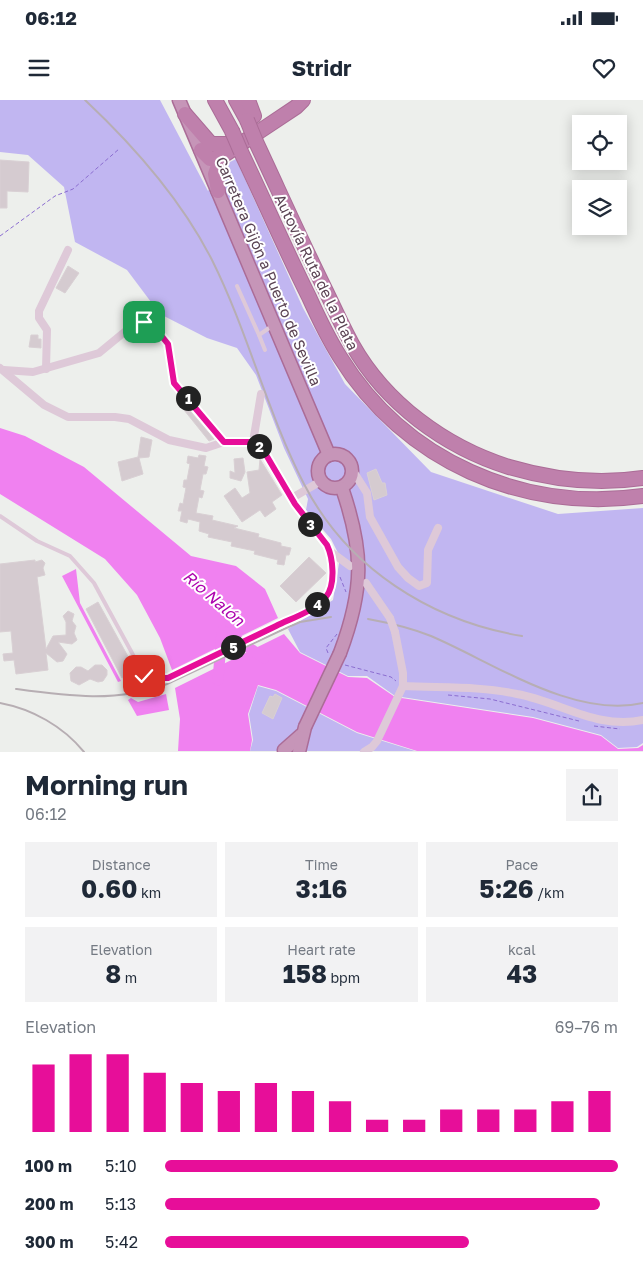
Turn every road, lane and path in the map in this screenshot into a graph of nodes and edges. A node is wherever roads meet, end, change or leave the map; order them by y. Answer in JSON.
{"nodes":[{"id":1,"x":179,"y":100,"type":"edge"},
{"id":2,"x":215,"y":100,"type":"edge"},
{"id":3,"x":236,"y":100,"type":"edge"},
{"id":4,"x":248,"y":100,"type":"edge"},
{"id":5,"x":291,"y":100,"type":"edge"},
{"id":6,"x":302,"y":100,"type":"edge"},
{"id":7,"x":185,"y":114,"type":"junction"},
{"id":8,"x":250,"y":118,"type":"junction"},
{"id":9,"x":230,"y":137,"type":"junction"},
{"id":10,"x":119,"y":149,"type":"dead end"},
{"id":11,"x":210,"y":158,"type":"junction"},
{"id":12,"x":218,"y":191,"type":"joint"},
{"id":13,"x":0,"y":236,"type":"edge"},
{"id":14,"x":68,"y":250,"type":"dead end"},
{"id":15,"x":237,"y":286,"type":"dead end"},
{"id":16,"x":274,"y":324,"type":"junction"},
{"id":17,"x":259,"y":335,"type":"junction"},
{"id":18,"x":265,"y":350,"type":"dead end"},
{"id":19,"x":2,"y":369,"type":"edge"},
{"id":20,"x":46,"y":369,"type":"junction"},
{"id":21,"x":262,"y":394,"type":"dead end"},
{"id":22,"x":224,"y":442,"type":"junction"},
{"id":23,"x":253,"y":442,"type":"junction"},
{"id":24,"x":329,"y":455,"type":"junction"},
{"id":25,"x":353,"y":471,"type":"junction"},
{"id":26,"x":643,"y":478,"type":"edge"},
{"id":27,"x":321,"y":481,"type":"junction"},
{"id":28,"x":342,"y":488,"type":"junction"},
{"id":29,"x":643,"y":496,"type":"edge"},
{"id":30,"x":292,"y":498,"type":"junction"},
{"id":31,"x":0,"y":516,"type":"edge"},
{"id":32,"x":438,"y":528,"type":"dead end"},
{"id":33,"x":331,"y":552,"type":"junction"},
{"id":34,"x":350,"y":566,"type":"dead end"},
{"id":35,"x":366,"y":583,"type":"dead end"},
{"id":36,"x":144,"y":676,"type":"joint"},
{"id":37,"x":401,"y":690,"type":"junction"},
{"id":38,"x":447,"y":695,"type":"dead end"},
{"id":39,"x":643,"y":720,"type":"edge"},
{"id":40,"x":582,"y":722,"type":"dead end"},
{"id":41,"x":592,"y":725,"type":"dead end"},
{"id":42,"x":625,"y":729,"type":"dead end"},
{"id":43,"x":303,"y":731,"type":"junction"},
{"id":44,"x":285,"y":751,"type":"edge"},
{"id":45,"x":299,"y":752,"type":"edge"},
{"id":46,"x":364,"y":752,"type":"edge"}],
"edges":[{"from":1,"to":7,"type":"highway","name":"Carretera Gijón a Puerto de Sevilla"},
{"from":2,"to":9,"type":"highway","name":"Autovía Ruta de la Plata"},
{"from":3,"to":8,"type":"highway","name":"Autovía Ruta de la Plata"},
{"from":4,"to":8,"type":"highway"},
{"from":5,"to":9,"type":"highway"},
{"from":6,"to":11,"type":"highway"},
{"from":7,"to":9,"type":"highway"},
{"from":7,"to":11,"type":"highway","name":"Carretera Gijón a Puerto de Sevilla"},
{"from":8,"to":26,"type":"highway","name":"Autovía Ruta de la Plata","bridge":true},
{"from":9,"to":11,"type":"highway"},
{"from":9,"to":29,"type":"highway","name":"Autovía Ruta de la Plata","bridge":true},
{"from":10,"to":13,"type":"path"},
{"from":11,"to":12,"type":"highway"},
{"from":12,"to":16,"type":"highway","name":"Carretera Gijón a Puerto de Sevilla"},
{"from":14,"to":20,"type":"street"},
{"from":15,"to":17,"type":"lane"},
{"from":16,"to":17,"type":"lane"},
{"from":16,"to":24,"type":"highway","name":"Carretera Gijón a Puerto de Sevilla"},
{"from":17,"to":18,"type":"lane"},
{"from":19,"to":20,"type":"street"},
{"from":19,"to":22,"type":"street"},
{"from":20,"to":22,"type":"street"},
{"from":21,"to":23,"type":"street"},
{"from":22,"to":23,"type":"street"},
{"from":23,"to":30,"type":"street"},
{"from":24,"to":25,"type":"highway"},
{"from":24,"to":27,"type":"highway"},
{"from":25,"to":28,"type":"highway"},
{"from":25,"to":32,"type":"street"},
{"from":27,"to":28,"type":"highway"},
{"from":27,"to":30,"type":"street"},
{"from":28,"to":43,"type":"highway","bridge":true},
{"from":30,"to":33,"type":"street"},
{"from":31,"to":36,"type":"lane"},
{"from":33,"to":34,"type":"street"},
{"from":33,"to":36,"type":"street"},
{"from":35,"to":37,"type":"street","bridge":true},
{"from":37,"to":39,"type":"street"},
{"from":37,"to":46,"type":"street"},
{"from":38,"to":40,"type":"path"},
{"from":41,"to":42,"type":"path"},
{"from":43,"to":44,"type":"highway"},
{"from":43,"to":45,"type":"highway"}]}
